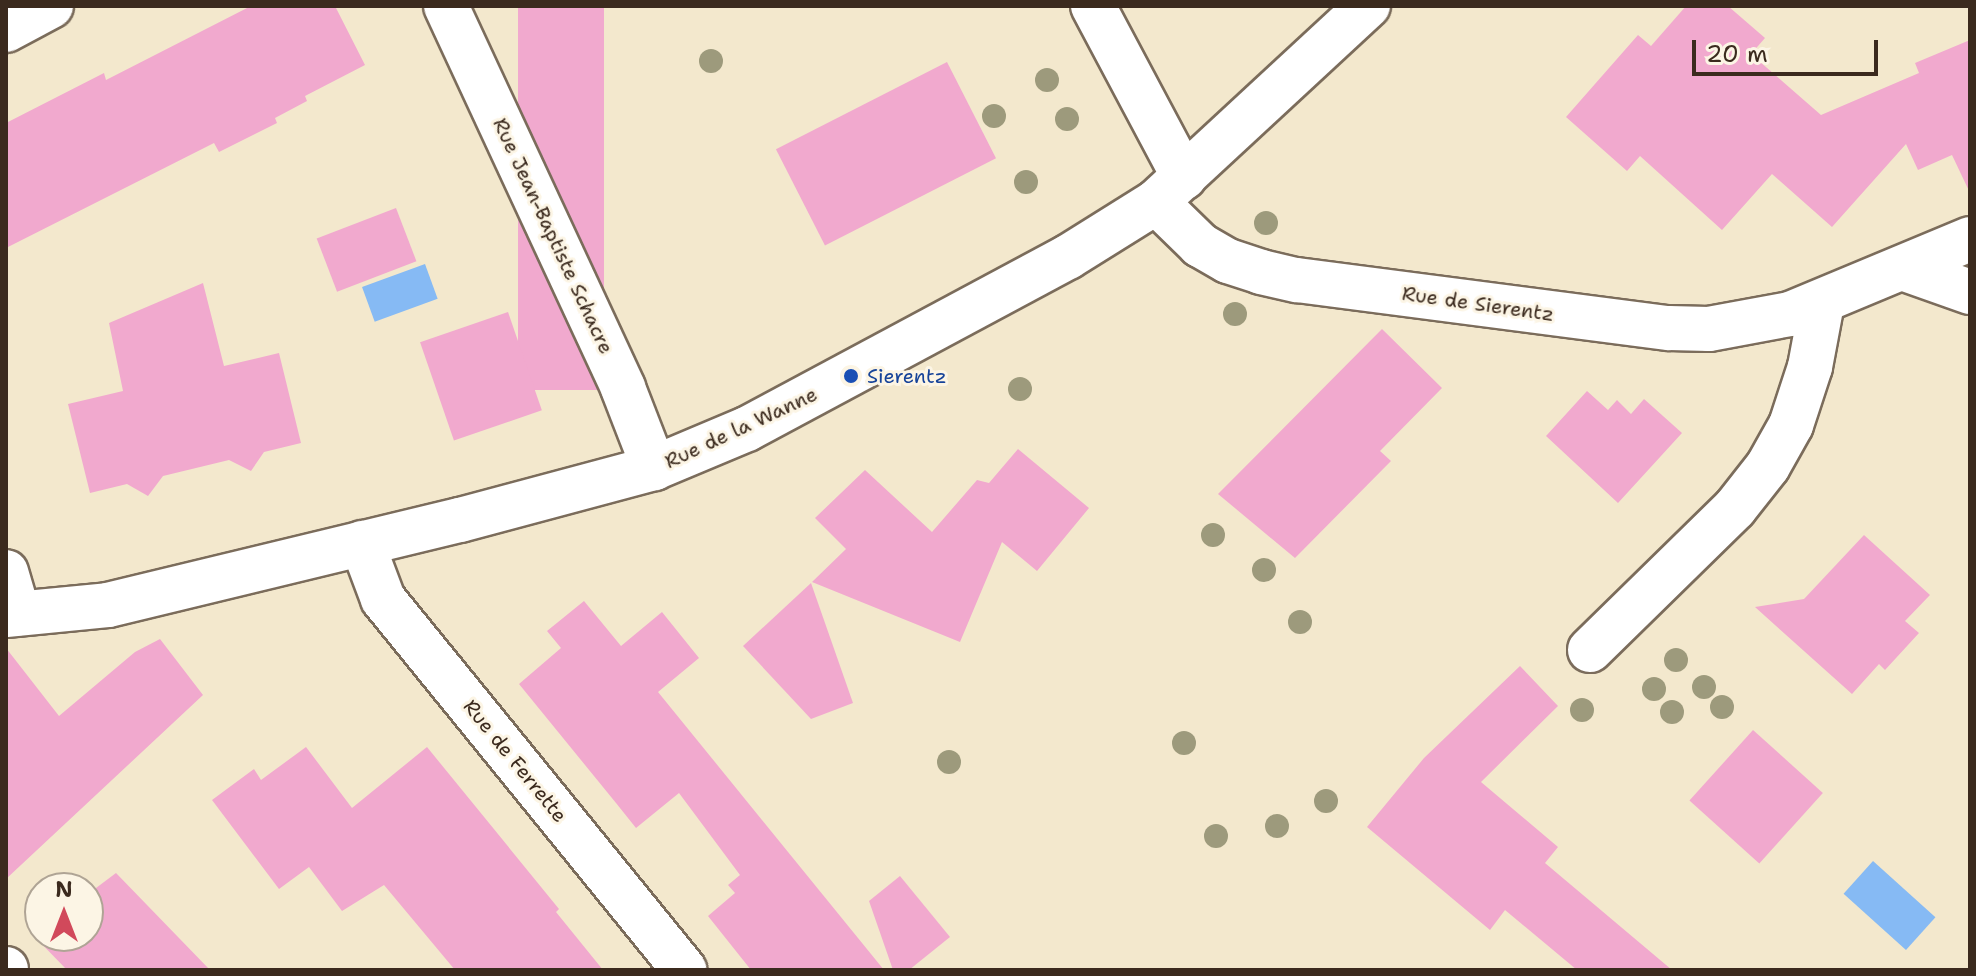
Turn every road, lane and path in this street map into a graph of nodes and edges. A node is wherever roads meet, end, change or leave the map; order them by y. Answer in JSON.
{"nodes":[{"id":1,"x":51,"y":6,"type":"edge"},
{"id":2,"x":446,"y":6,"type":"edge"},
{"id":3,"x":1093,"y":6,"type":"edge"},
{"id":4,"x":1368,"y":6,"type":"edge"},
{"id":5,"x":6,"y":30,"type":"edge"},
{"id":6,"x":1170,"y":189,"type":"junction"},
{"id":7,"x":1970,"y":239,"type":"edge"},
{"id":8,"x":1905,"y":269,"type":"junction"},
{"id":9,"x":1970,"y":292,"type":"edge"},
{"id":10,"x":1822,"y":303,"type":"junction"},
{"id":11,"x":654,"y":468,"type":"junction"},
{"id":12,"x":362,"y":543,"type":"junction"},
{"id":13,"x":6,"y":572,"type":"edge"},
{"id":14,"x":12,"y":614,"type":"edge"},
{"id":15,"x":1590,"y":650,"type":"dead end"},
{"id":16,"x":685,"y":970,"type":"edge"}],
"edges":[{"from":1,"to":5,"type":"street"},
{"from":2,"to":11,"type":"street","name":"Rue Jean-Baptiste Schacre"},
{"from":3,"to":6,"type":"street","name":"Rue de Sierentz"},
{"from":4,"to":6,"type":"street","name":"Rue de la Wanne"},
{"from":6,"to":10,"type":"street","name":"Rue de Sierentz"},
{"from":6,"to":11,"type":"street","name":"Rue de la Wanne"},
{"from":7,"to":8,"type":"street","name":"Rue de Sierentz"},
{"from":8,"to":9,"type":"street"},
{"from":8,"to":10,"type":"street","name":"Rue de Sierentz"},
{"from":10,"to":15,"type":"street"},
{"from":11,"to":12,"type":"street","name":"Rue de la Wanne"},
{"from":12,"to":14,"type":"street","name":"Rue de la Wanne"},
{"from":12,"to":16,"type":"street","name":"Rue de Ferrette"},
{"from":13,"to":14,"type":"street"}]}
